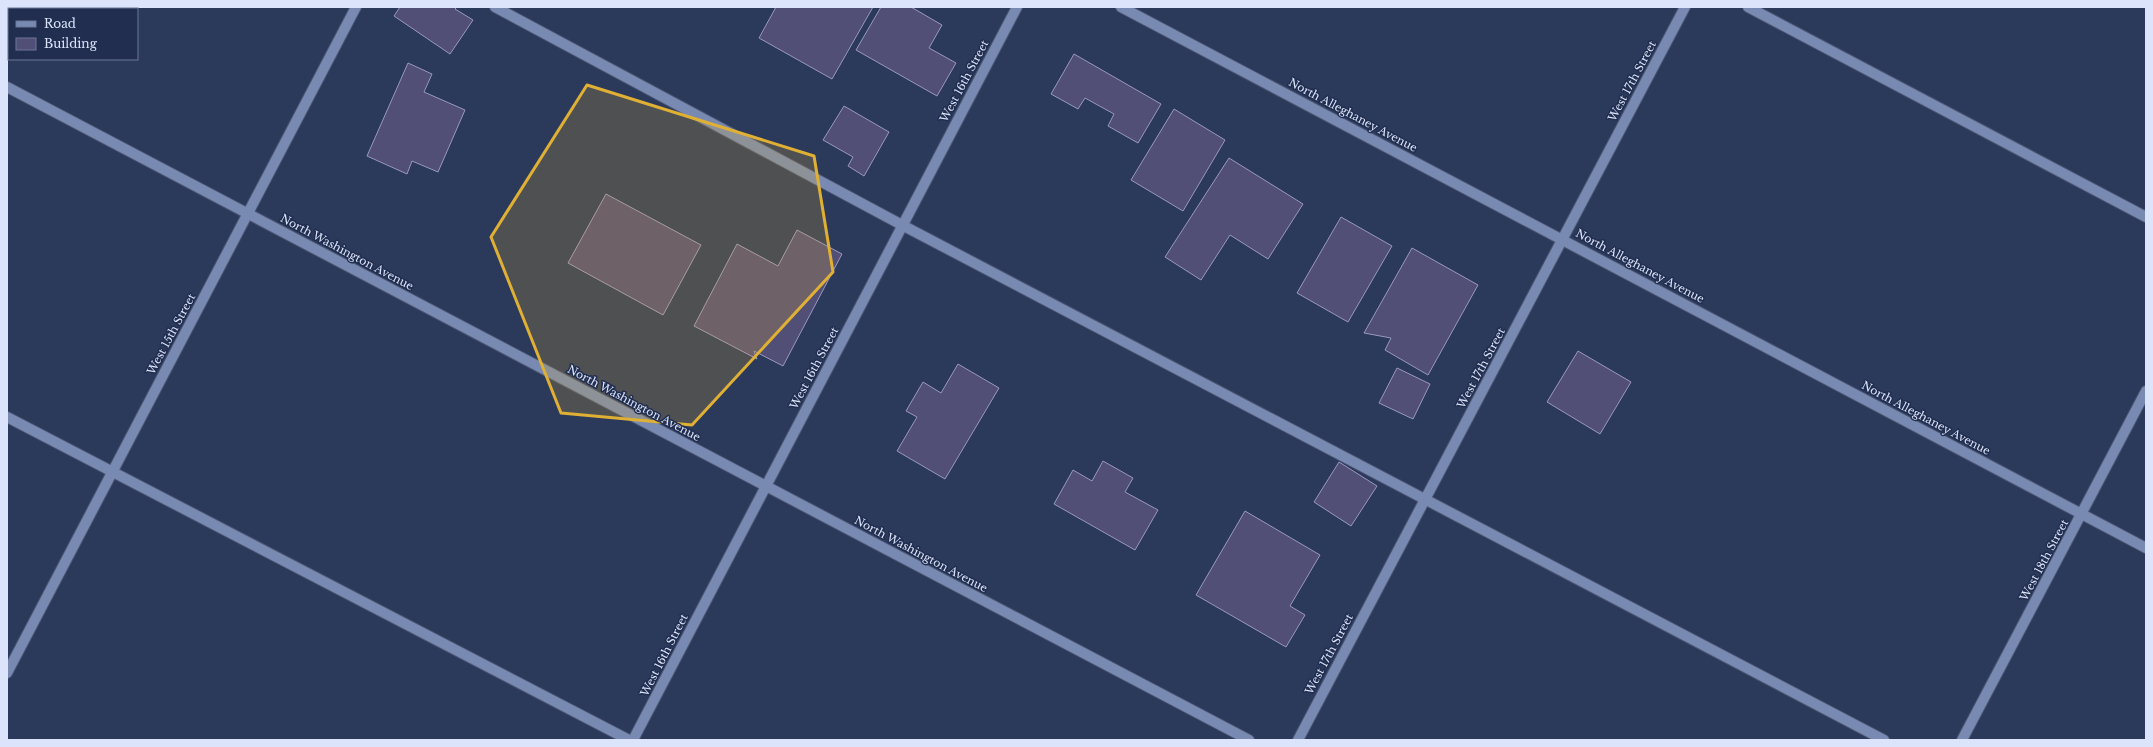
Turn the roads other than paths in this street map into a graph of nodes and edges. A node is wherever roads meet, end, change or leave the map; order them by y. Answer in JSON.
{"nodes":[{"id":1,"x":356,"y":7,"type":"edge"},
{"id":2,"x":495,"y":7,"type":"edge"},
{"id":3,"x":1017,"y":7,"type":"edge"},
{"id":4,"x":1122,"y":7,"type":"edge"},
{"id":5,"x":1686,"y":7,"type":"edge"},
{"id":6,"x":1748,"y":7,"type":"edge"},
{"id":7,"x":7,"y":87,"type":"edge"},
{"id":8,"x":248,"y":214,"type":"junction"},
{"id":9,"x":2146,"y":216,"type":"edge"},
{"id":10,"x":902,"y":225,"type":"junction"},
{"id":11,"x":1562,"y":239,"type":"junction"},
{"id":12,"x":2146,"y":391,"type":"edge"},
{"id":13,"x":7,"y":417,"type":"edge"},
{"id":14,"x":112,"y":472,"type":"junction"},
{"id":15,"x":765,"y":485,"type":"junction"},
{"id":16,"x":1425,"y":499,"type":"junction"},
{"id":17,"x":2082,"y":513,"type":"junction"},
{"id":18,"x":2146,"y":548,"type":"edge"},
{"id":19,"x":7,"y":673,"type":"edge"},
{"id":20,"x":629,"y":740,"type":"edge"},
{"id":21,"x":633,"y":740,"type":"edge"},
{"id":22,"x":1249,"y":740,"type":"edge"},
{"id":23,"x":1298,"y":740,"type":"edge"},
{"id":24,"x":1884,"y":740,"type":"edge"},
{"id":25,"x":1962,"y":740,"type":"edge"}],
"edges":[{"from":1,"to":8,"type":"street","name":"West 15th Street"},
{"from":2,"to":10,"type":"street"},
{"from":3,"to":10,"type":"street","name":"West 16th Street"},
{"from":4,"to":11,"type":"street","name":"North Alleghaney Avenue"},
{"from":5,"to":11,"type":"street","name":"West 17th Street"},
{"from":6,"to":9,"type":"street"},
{"from":7,"to":8,"type":"street","name":"North Washington Avenue"},
{"from":8,"to":14,"type":"street","name":"West 15th Street"},
{"from":8,"to":15,"type":"street","name":"North Washington Avenue"},
{"from":10,"to":15,"type":"street","name":"West 16th Street"},
{"from":10,"to":16,"type":"street"},
{"from":11,"to":16,"type":"street","name":"West 17th Street"},
{"from":11,"to":17,"type":"street","name":"North Alleghaney Avenue"},
{"from":12,"to":17,"type":"street","name":"West 18th Street"},
{"from":13,"to":14,"type":"street"},
{"from":14,"to":19,"type":"street","name":"West 15th Street"},
{"from":14,"to":20,"type":"street"},
{"from":15,"to":21,"type":"street","name":"West 16th Street"},
{"from":15,"to":22,"type":"street","name":"North Washington Avenue"},
{"from":16,"to":23,"type":"street","name":"West 17th Street"},
{"from":16,"to":24,"type":"street"},
{"from":17,"to":18,"type":"street","name":"North Alleghaney Avenue"},
{"from":17,"to":25,"type":"street","name":"West 18th Street"}]}
